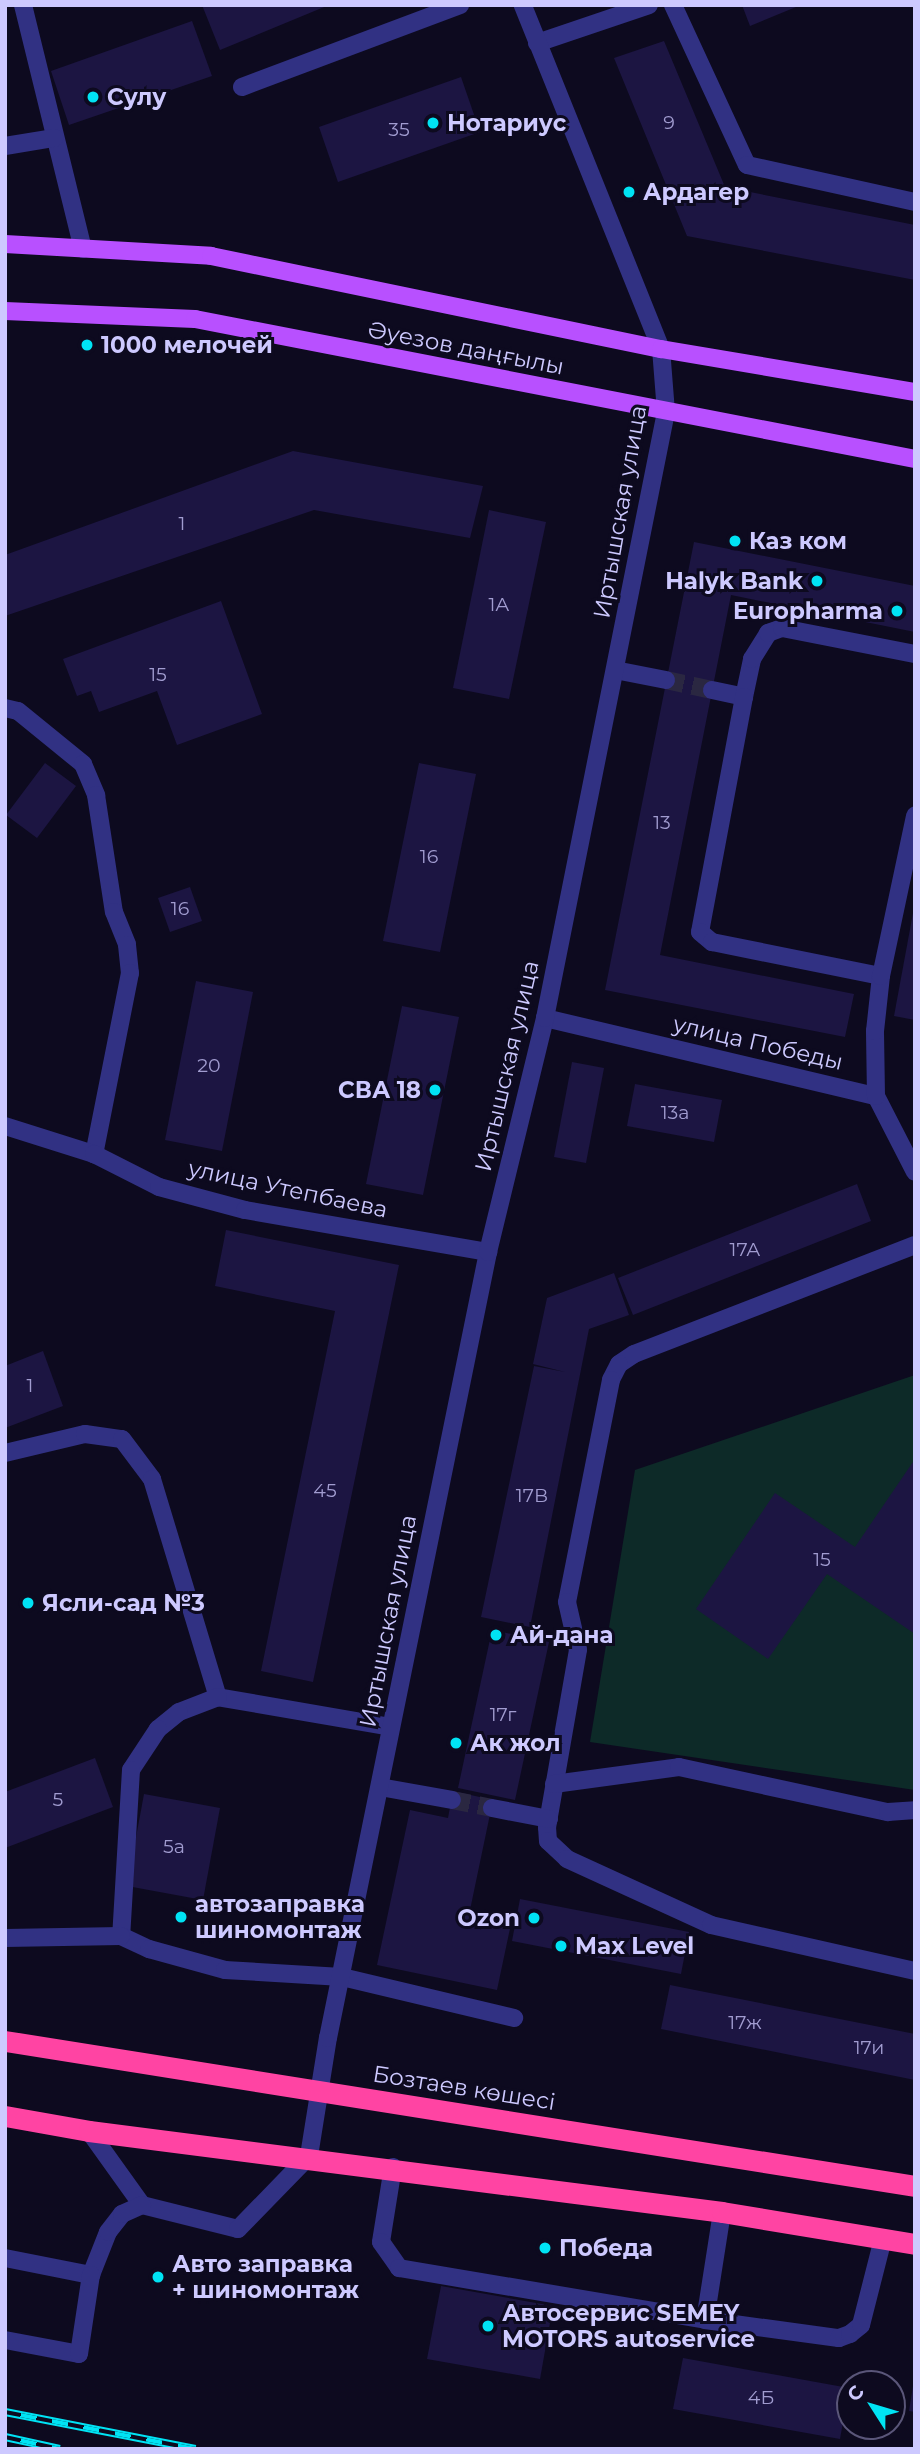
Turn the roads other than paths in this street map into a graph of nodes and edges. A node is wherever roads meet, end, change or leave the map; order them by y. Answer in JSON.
{"nodes":[{"id":1,"x":23,"y":5,"type":"edge"},
{"id":2,"x":460,"y":5,"type":"edge"},
{"id":3,"x":523,"y":5,"type":"edge"},
{"id":4,"x":649,"y":5,"type":"edge"},
{"id":5,"x":673,"y":5,"type":"edge"},
{"id":6,"x":537,"y":43,"type":"junction"},
{"id":7,"x":242,"y":87,"type":"dead end"},
{"id":8,"x":54,"y":138,"type":"junction"},
{"id":9,"x":5,"y":146,"type":"edge"},
{"id":10,"x":915,"y":202,"type":"edge"},
{"id":11,"x":5,"y":244,"type":"edge"},
{"id":12,"x":83,"y":249,"type":"junction"},
{"id":13,"x":5,"y":311,"type":"edge"},
{"id":14,"x":661,"y":349,"type":"junction"},
{"id":15,"x":915,"y":392,"type":"edge"},
{"id":16,"x":666,"y":412,"type":"junction"},
{"id":17,"x":915,"y":460,"type":"edge"},
{"id":18,"x":915,"y":654,"type":"edge"},
{"id":19,"x":615,"y":670,"type":"junction"},
{"id":20,"x":666,"y":680,"type":"tunnel mouth"},
{"id":21,"x":712,"y":690,"type":"tunnel mouth"},
{"id":22,"x":744,"y":697,"type":"junction"},
{"id":23,"x":5,"y":708,"type":"edge"},
{"id":24,"x":915,"y":816,"type":"edge"},
{"id":25,"x":881,"y":976,"type":"junction"},
{"id":26,"x":545,"y":1017,"type":"junction"},
{"id":27,"x":876,"y":1096,"type":"junction"},
{"id":28,"x":5,"y":1126,"type":"edge"},
{"id":29,"x":94,"y":1154,"type":"junction"},
{"id":30,"x":915,"y":1172,"type":"edge"},
{"id":31,"x":915,"y":1245,"type":"edge"},
{"id":32,"x":488,"y":1252,"type":"junction"},
{"id":33,"x":5,"y":1453,"type":"edge"},
{"id":34,"x":218,"y":1697,"type":"junction"},
{"id":35,"x":391,"y":1727,"type":"junction"},
{"id":36,"x":554,"y":1784,"type":"junction"},
{"id":37,"x":380,"y":1787,"type":"junction"},
{"id":38,"x":452,"y":1800,"type":"tunnel mouth"},
{"id":39,"x":492,"y":1808,"type":"tunnel mouth"},
{"id":40,"x":915,"y":1810,"type":"edge"},
{"id":41,"x":549,"y":1819,"type":"junction"},
{"id":42,"x":121,"y":1936,"type":"junction"},
{"id":43,"x":5,"y":1938,"type":"edge"},
{"id":44,"x":915,"y":1971,"type":"edge"},
{"id":45,"x":342,"y":1977,"type":"junction"},
{"id":46,"x":514,"y":2018,"type":"dead end"},
{"id":47,"x":5,"y":2041,"type":"edge"},
{"id":48,"x":319,"y":2092,"type":"junction"},
{"id":49,"x":5,"y":2116,"type":"edge"},
{"id":50,"x":89,"y":2131,"type":"junction"},
{"id":51,"x":309,"y":2156,"type":"junction"},
{"id":52,"x":393,"y":2166,"type":"junction"},
{"id":53,"x":915,"y":2186,"type":"edge"},
{"id":54,"x":142,"y":2205,"type":"junction"},
{"id":55,"x":722,"y":2212,"type":"junction"},
{"id":56,"x":883,"y":2239,"type":"junction"},
{"id":57,"x":915,"y":2244,"type":"edge"},
{"id":58,"x":5,"y":2258,"type":"edge"},
{"id":59,"x":91,"y":2274,"type":"junction"},
{"id":60,"x":705,"y":2320,"type":"junction"},
{"id":61,"x":5,"y":2340,"type":"edge"}],
"edges":[{"from":1,"to":8,"type":"street"},
{"from":2,"to":7,"type":"street"},
{"from":3,"to":6,"type":"street","name":"Иртышская улица"},
{"from":4,"to":6,"type":"street"},
{"from":5,"to":10,"type":"street"},
{"from":6,"to":14,"type":"street","name":"Иртышская улица"},
{"from":8,"to":9,"type":"street"},
{"from":8,"to":12,"type":"street"},
{"from":11,"to":12,"type":"main road","name":"Әуезов даңғылы"},
{"from":12,"to":14,"type":"main road","name":"Әуезов даңғылы"},
{"from":13,"to":16,"type":"main road","name":"Әуезов даңғылы"},
{"from":14,"to":15,"type":"main road","name":"Әуезов даңғылы"},
{"from":14,"to":16,"type":"street","name":"Иртышская улица"},
{"from":16,"to":17,"type":"main road","name":"Әуезов даңғылы"},
{"from":16,"to":19,"type":"street","name":"Иртышская улица"},
{"from":18,"to":22,"type":"street"},
{"from":19,"to":20,"type":"street"},
{"from":19,"to":26,"type":"street","name":"Иртышская улица"},
{"from":21,"to":22,"type":"street"},
{"from":22,"to":25,"type":"street"},
{"from":23,"to":29,"type":"street"},
{"from":24,"to":25,"type":"street"},
{"from":25,"to":27,"type":"street"},
{"from":26,"to":27,"type":"street","name":"улица Победы"},
{"from":26,"to":32,"type":"street","name":"Иртышская улица"},
{"from":27,"to":30,"type":"street"},
{"from":28,"to":29,"type":"street","name":"улица Утепбаева"},
{"from":29,"to":32,"type":"street","name":"улица Утепбаева"},
{"from":31,"to":36,"type":"street"},
{"from":32,"to":35,"type":"street","name":"Иртышская улица"},
{"from":33,"to":34,"type":"street"},
{"from":34,"to":35,"type":"street"},
{"from":34,"to":42,"type":"street"},
{"from":35,"to":37,"type":"street","name":"Иртышская улица"},
{"from":36,"to":40,"type":"street"},
{"from":36,"to":41,"type":"street"},
{"from":37,"to":38,"type":"street"},
{"from":37,"to":45,"type":"street","name":"Иртышская улица"},
{"from":39,"to":41,"type":"street"},
{"from":41,"to":44,"type":"street"},
{"from":42,"to":43,"type":"street"},
{"from":42,"to":45,"type":"street"},
{"from":45,"to":46,"type":"street"},
{"from":45,"to":48,"type":"street","name":"Иртышская улица"},
{"from":47,"to":48,"type":"highway","name":"Бозтаев көшесі"},
{"from":48,"to":51,"type":"street","name":"Иртышская улица"},
{"from":48,"to":53,"type":"highway","name":"Бозтаев көшесі"},
{"from":49,"to":50,"type":"highway"},
{"from":50,"to":51,"type":"highway"},
{"from":50,"to":54,"type":"street"},
{"from":51,"to":52,"type":"highway"},
{"from":51,"to":54,"type":"street"},
{"from":52,"to":55,"type":"highway"},
{"from":52,"to":60,"type":"street"},
{"from":54,"to":59,"type":"street"},
{"from":55,"to":56,"type":"highway"},
{"from":55,"to":60,"type":"street"},
{"from":56,"to":57,"type":"highway"},
{"from":56,"to":60,"type":"street"},
{"from":58,"to":59,"type":"street"},
{"from":59,"to":61,"type":"street"}]}
